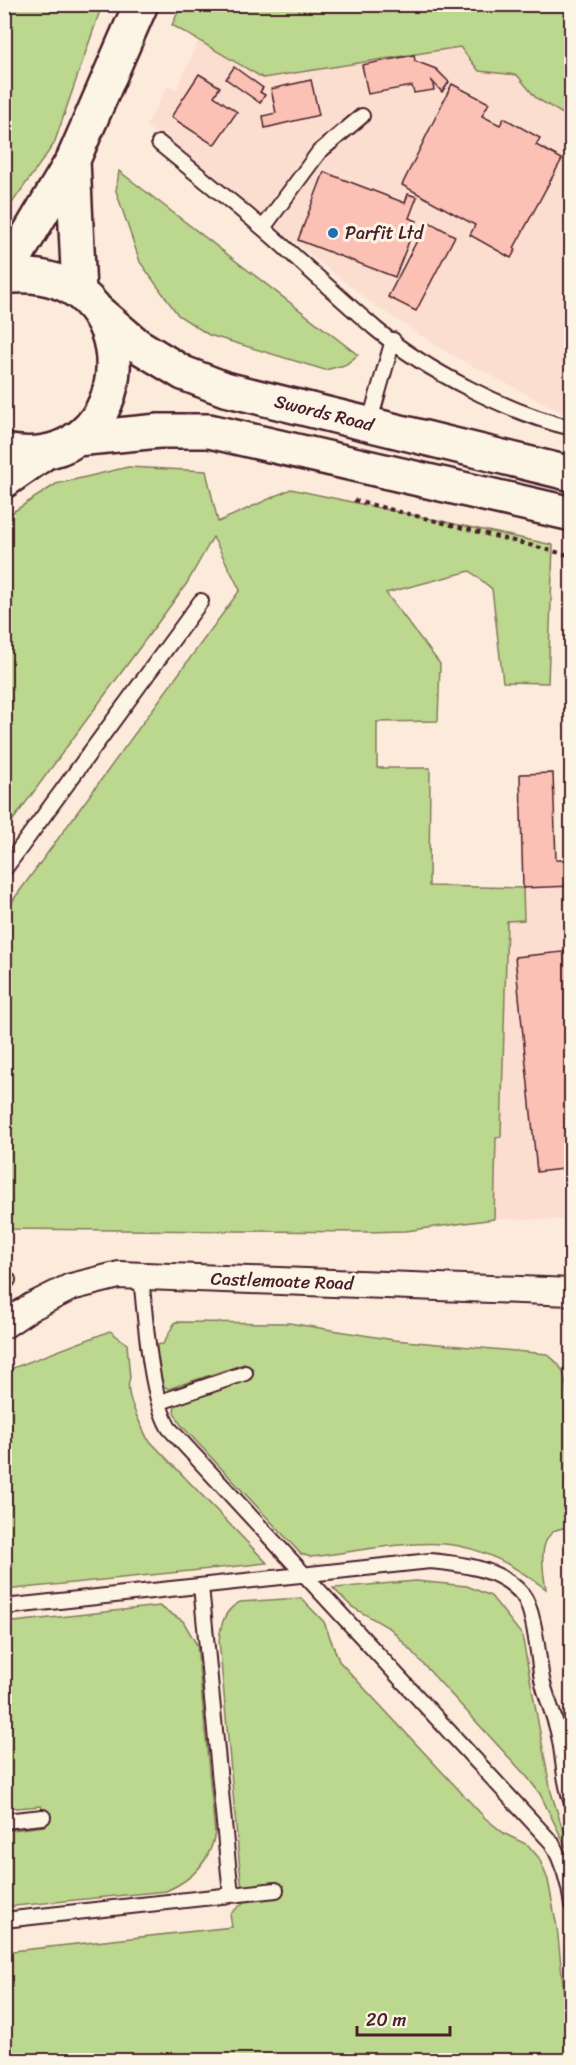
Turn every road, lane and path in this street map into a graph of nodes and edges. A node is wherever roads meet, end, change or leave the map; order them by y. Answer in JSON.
{"nodes":[{"id":1,"x":141,"y":4,"type":"edge"},
{"id":2,"x":362,"y":116,"type":"dead end"},
{"id":3,"x":159,"y":143,"type":"dead end"},
{"id":4,"x":73,"y":160,"type":"junction"},
{"id":5,"x":263,"y":228,"type":"junction"},
{"id":6,"x":4,"y":277,"type":"edge"},
{"id":7,"x":88,"y":301,"type":"junction"},
{"id":8,"x":393,"y":340,"type":"junction"},
{"id":9,"x":369,"y":424,"type":"junction"},
{"id":10,"x":572,"y":428,"type":"edge"},
{"id":11,"x":76,"y":439,"type":"junction"},
{"id":12,"x":4,"y":451,"type":"edge"},
{"id":13,"x":44,"y":453,"type":"junction"},
{"id":14,"x":572,"y":474,"type":"edge"},
{"id":15,"x":4,"y":481,"type":"edge"},
{"id":16,"x":352,"y":500,"type":"dead end"},
{"id":17,"x":572,"y":514,"type":"edge"},
{"id":18,"x":572,"y":556,"type":"edge"},
{"id":19,"x":201,"y":601,"type":"dead end"},
{"id":20,"x":4,"y":870,"type":"edge"},
{"id":21,"x":141,"y":1276,"type":"junction"},
{"id":22,"x":572,"y":1292,"type":"edge"},
{"id":23,"x":4,"y":1325,"type":"edge"},
{"id":24,"x":245,"y":1372,"type":"dead end"},
{"id":25,"x":160,"y":1402,"type":"junction"},
{"id":26,"x":308,"y":1575,"type":"junction"},
{"id":27,"x":201,"y":1586,"type":"junction"},
{"id":28,"x":4,"y":1607,"type":"edge"},
{"id":29,"x":572,"y":1803,"type":"edge"},
{"id":30,"x":43,"y":1817,"type":"dead end"},
{"id":31,"x":4,"y":1821,"type":"edge"},
{"id":32,"x":276,"y":1890,"type":"dead end"},
{"id":33,"x":231,"y":1895,"type":"junction"},
{"id":34,"x":572,"y":1905,"type":"edge"},
{"id":35,"x":4,"y":1920,"type":"edge"}],
"edges":[{"from":1,"to":4,"type":"main road"},
{"from":2,"to":5,"type":"lane"},
{"from":3,"to":5,"type":"lane"},
{"from":4,"to":6,"type":"main road"},
{"from":4,"to":7,"type":"main road"},
{"from":5,"to":8,"type":"lane"},
{"from":6,"to":7,"type":"main road","name":"Swords Road"},
{"from":7,"to":9,"type":"main road","name":"Swords Road"},
{"from":7,"to":11,"type":"main road"},
{"from":8,"to":9,"type":"lane"},
{"from":8,"to":10,"type":"lane"},
{"from":9,"to":14,"type":"main road","name":"Swords Road"},
{"from":11,"to":13,"type":"main road"},
{"from":11,"to":17,"type":"main road"},
{"from":12,"to":13,"type":"main road"},
{"from":13,"to":15,"type":"main road"},
{"from":16,"to":18,"type":"path"},
{"from":19,"to":20,"type":"lane"},
{"from":21,"to":22,"type":"street","name":"Castlemoate Road"},
{"from":21,"to":23,"type":"street","name":"Castlemoate Road"},
{"from":21,"to":25,"type":"lane"},
{"from":24,"to":25,"type":"lane"},
{"from":25,"to":26,"type":"lane"},
{"from":26,"to":27,"type":"lane"},
{"from":26,"to":29,"type":"lane"},
{"from":26,"to":34,"type":"lane"},
{"from":27,"to":28,"type":"lane"},
{"from":27,"to":33,"type":"lane"},
{"from":30,"to":31,"type":"lane"},
{"from":32,"to":33,"type":"lane"},
{"from":33,"to":35,"type":"lane"}]}
